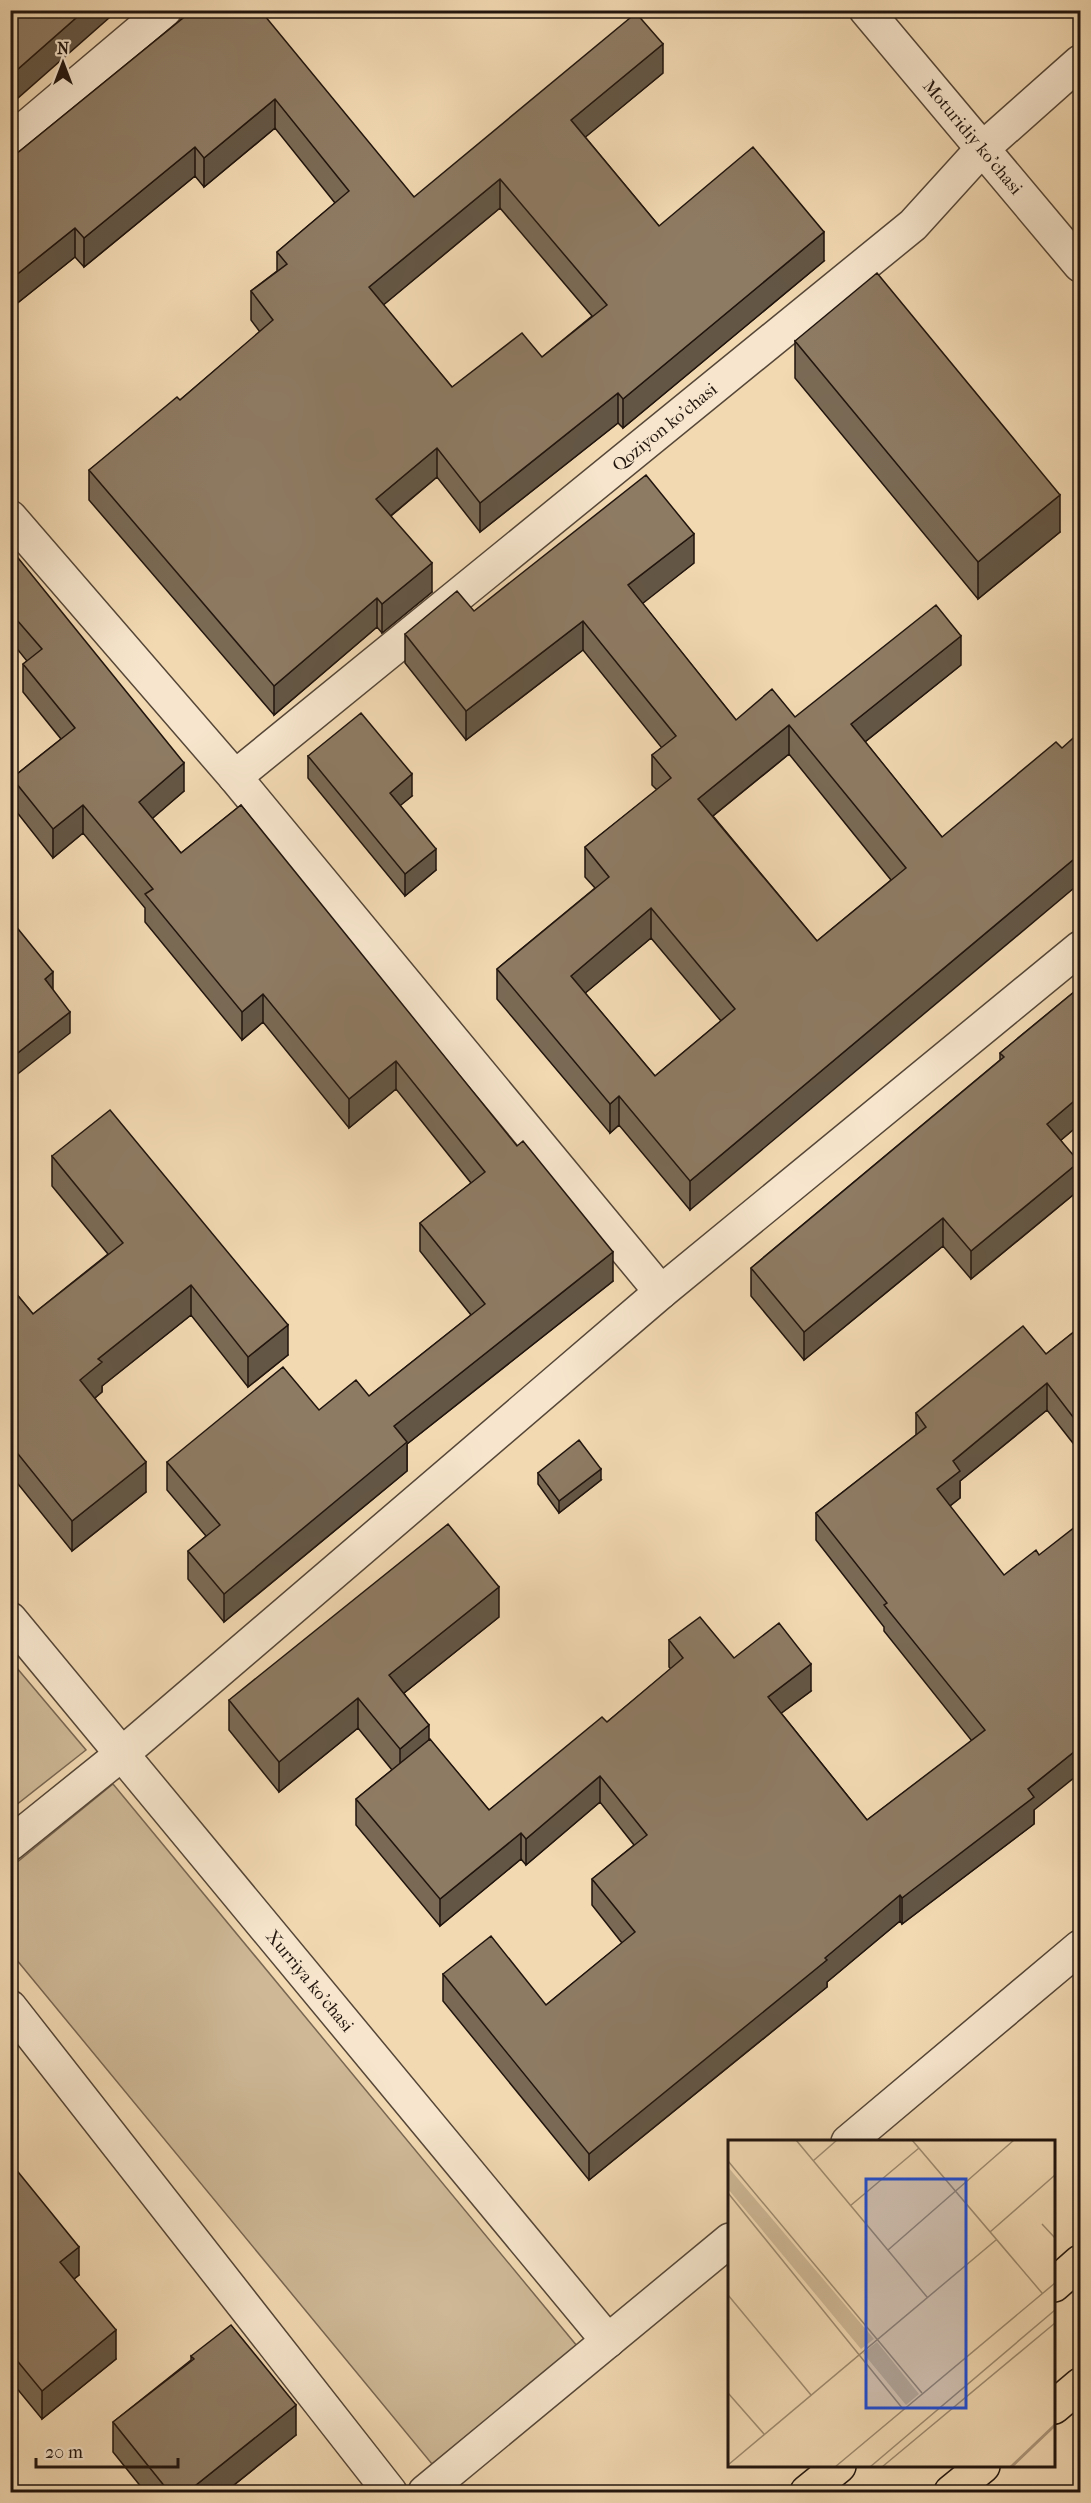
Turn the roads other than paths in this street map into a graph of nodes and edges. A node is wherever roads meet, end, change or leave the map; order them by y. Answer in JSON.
{"nodes":[{"id":1,"x":165,"y":10,"type":"edge"},
{"id":2,"x":866,"y":10,"type":"edge"},
{"id":3,"x":1080,"y":62,"type":"edge"},
{"id":4,"x":10,"y":141,"type":"edge"},
{"id":5,"x":982,"y":149,"type":"junction"},
{"id":6,"x":1080,"y":265,"type":"edge"},
{"id":7,"x":10,"y":517,"type":"edge"},
{"id":8,"x":234,"y":777,"type":"junction"},
{"id":9,"x":1080,"y":948,"type":"edge"},
{"id":10,"x":661,"y":1292,"type":"junction"},
{"id":11,"x":10,"y":1619,"type":"edge"},
{"id":12,"x":123,"y":1753,"type":"junction"},
{"id":13,"x":10,"y":1844,"type":"edge"},
{"id":14,"x":1080,"y":1947,"type":"edge"},
{"id":15,"x":10,"y":2007,"type":"edge"},
{"id":16,"x":850,"y":2140,"type":"edge"},
{"id":17,"x":728,"y":2241,"type":"edge"},
{"id":18,"x":1080,"y":2262,"type":"edge"},
{"id":19,"x":1055,"y":2283,"type":"edge"},
{"id":20,"x":608,"y":2341,"type":"junction"},
{"id":21,"x":1080,"y":2385,"type":"edge"},
{"id":22,"x":1055,"y":2405,"type":"edge"},
{"id":23,"x":838,"y":2467,"type":"edge"},
{"id":24,"x":982,"y":2467,"type":"edge"},
{"id":25,"x":390,"y":2493,"type":"edge"},
{"id":26,"x":425,"y":2493,"type":"edge"},
{"id":27,"x":807,"y":2493,"type":"edge"},
{"id":28,"x":951,"y":2493,"type":"edge"}],
"edges":[{"from":1,"to":4,"type":"street"},
{"from":2,"to":5,"type":"street","name":"Moturidiy ko'chasi"},
{"from":3,"to":5,"type":"street","name":"Qoziyon ko'chasi"},
{"from":5,"to":6,"type":"street","name":"Moturidiy ko'chasi"},
{"from":5,"to":8,"type":"street","name":"Qoziyon ko'chasi"},
{"from":7,"to":8,"type":"street"},
{"from":8,"to":10,"type":"street"},
{"from":9,"to":10,"type":"street"},
{"from":10,"to":12,"type":"street"},
{"from":11,"to":12,"type":"street","name":"Xurriya ko'chasi"},
{"from":12,"to":13,"type":"street"},
{"from":12,"to":20,"type":"street","name":"Xurriya ko'chasi"},
{"from":14,"to":16,"type":"street"},
{"from":15,"to":25,"type":"street"},
{"from":17,"to":20,"type":"street"},
{"from":18,"to":19,"type":"highway"},
{"from":20,"to":26,"type":"street"},
{"from":21,"to":22,"type":"highway"},
{"from":23,"to":27,"type":"highway"},
{"from":24,"to":28,"type":"highway"}]}
